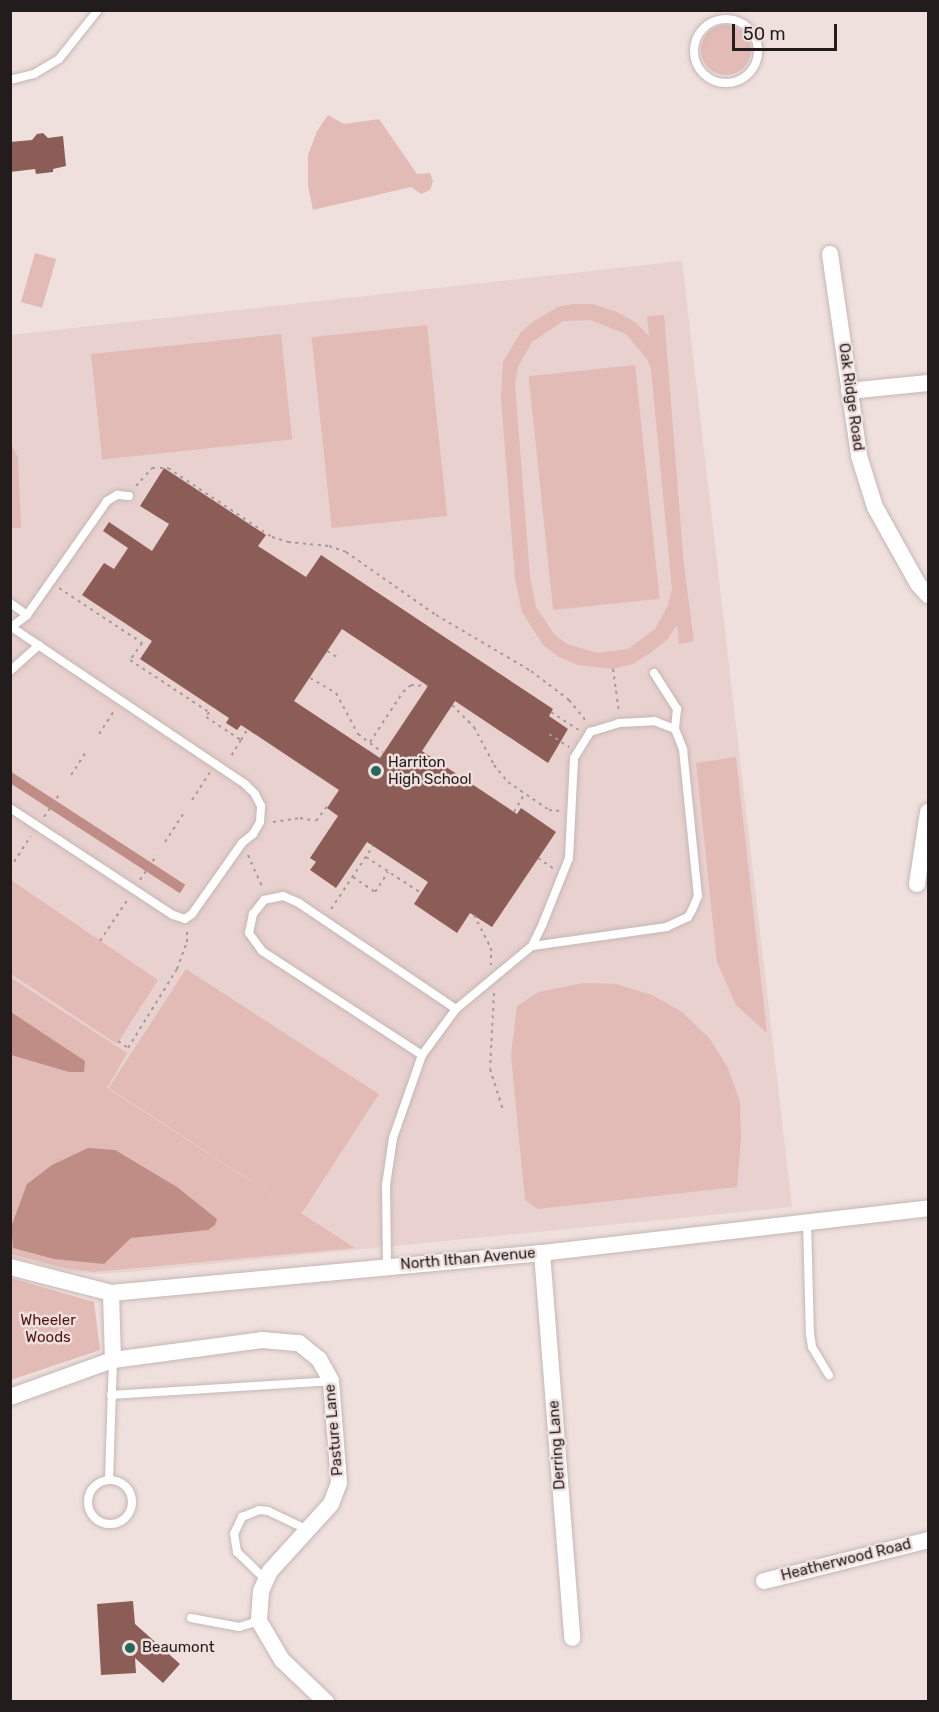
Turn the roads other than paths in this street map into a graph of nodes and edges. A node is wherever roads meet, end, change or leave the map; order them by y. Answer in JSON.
{"nodes":[{"id":1,"x":98,"y":10,"type":"edge"},
{"id":2,"x":713,"y":10,"type":"edge"},
{"id":3,"x":717,"y":20,"type":"junction"},
{"id":4,"x":10,"y":80,"type":"edge"},
{"id":5,"x":830,"y":254,"type":"dead end"},
{"id":6,"x":928,"y":383,"type":"edge"},
{"id":7,"x":849,"y":390,"type":"junction"},
{"id":8,"x":129,"y":496,"type":"road end"},
{"id":9,"x":928,"y":595,"type":"edge"},
{"id":10,"x":10,"y":603,"type":"edge"},
{"id":11,"x":27,"y":615,"type":"junction"},
{"id":12,"x":11,"y":627,"type":"edge"},
{"id":13,"x":39,"y":645,"type":"junction"},
{"id":14,"x":10,"y":671,"type":"edge"},
{"id":15,"x":654,"y":673,"type":"dead end"},
{"id":16,"x":675,"y":729,"type":"junction"},
{"id":17,"x":10,"y":808,"type":"edge"},
{"id":18,"x":928,"y":812,"type":"edge"},
{"id":19,"x":917,"y":884,"type":"dead end"},
{"id":20,"x":532,"y":946,"type":"junction"},
{"id":21,"x":456,"y":1009,"type":"junction"},
{"id":22,"x":422,"y":1055,"type":"junction"},
{"id":23,"x":928,"y":1208,"type":"edge"},
{"id":24,"x":807,"y":1222,"type":"junction"},
{"id":25,"x":542,"y":1252,"type":"junction"},
{"id":26,"x":10,"y":1266,"type":"edge"},
{"id":27,"x":387,"y":1266,"type":"junction"},
{"id":28,"x":111,"y":1293,"type":"junction"},
{"id":29,"x":112,"y":1360,"type":"junction"},
{"id":30,"x":829,"y":1375,"type":"dead end"},
{"id":31,"x":330,"y":1381,"type":"junction"},
{"id":32,"x":111,"y":1395,"type":"junction"},
{"id":33,"x":10,"y":1397,"type":"edge"},
{"id":34,"x":109,"y":1480,"type":"junction"},
{"id":35,"x":308,"y":1530,"type":"junction"},
{"id":36,"x":928,"y":1540,"type":"edge"},
{"id":37,"x":266,"y":1580,"type":"junction"},
{"id":38,"x":764,"y":1581,"type":"dead end"},
{"id":39,"x":191,"y":1618,"type":"dead end"},
{"id":40,"x":259,"y":1621,"type":"junction"},
{"id":41,"x":572,"y":1638,"type":"dead end"},
{"id":42,"x":326,"y":1701,"type":"edge"}],
"edges":[{"from":1,"to":4,"type":"lane"},
{"from":2,"to":3,"type":"lane"},
{"from":3,"to":3,"type":"lane"},
{"from":5,"to":7,"type":"street","name":"Oak Ridge Road"},
{"from":6,"to":7,"type":"street"},
{"from":7,"to":9,"type":"street","name":"Oak Ridge Road"},
{"from":8,"to":11,"type":"lane"},
{"from":10,"to":11,"type":"lane"},
{"from":11,"to":12,"type":"lane"},
{"from":12,"to":13,"type":"lane"},
{"from":13,"to":14,"type":"lane"},
{"from":13,"to":17,"type":"lane"},
{"from":15,"to":16,"type":"lane"},
{"from":16,"to":20,"type":"lane"},
{"from":16,"to":20,"type":"lane"},
{"from":18,"to":19,"type":"street"},
{"from":20,"to":21,"type":"lane"},
{"from":21,"to":22,"type":"lane"},
{"from":21,"to":22,"type":"lane"},
{"from":22,"to":27,"type":"lane"},
{"from":23,"to":24,"type":"street","name":"North Ithan Avenue"},
{"from":24,"to":25,"type":"street","name":"North Ithan Avenue"},
{"from":24,"to":30,"type":"lane"},
{"from":25,"to":27,"type":"street","name":"North Ithan Avenue"},
{"from":25,"to":41,"type":"street","name":"Derring Lane"},
{"from":26,"to":28,"type":"street","name":"North Ithan Avenue"},
{"from":27,"to":28,"type":"street","name":"North Ithan Avenue"},
{"from":28,"to":29,"type":"street"},
{"from":29,"to":31,"type":"street","name":"Pasture Lane"},
{"from":29,"to":32,"type":"lane"},
{"from":29,"to":33,"type":"street","name":"Pasture Lane"},
{"from":31,"to":32,"type":"lane"},
{"from":31,"to":35,"type":"street","name":"Pasture Lane"},
{"from":32,"to":34,"type":"lane"},
{"from":34,"to":34,"type":"lane"},
{"from":35,"to":37,"type":"street","name":"Pasture Lane"},
{"from":35,"to":37,"type":"lane"},
{"from":36,"to":38,"type":"street","name":"Heatherwood Road"},
{"from":37,"to":40,"type":"street","name":"Pasture Lane"},
{"from":39,"to":40,"type":"lane"},
{"from":40,"to":42,"type":"street"}]}
